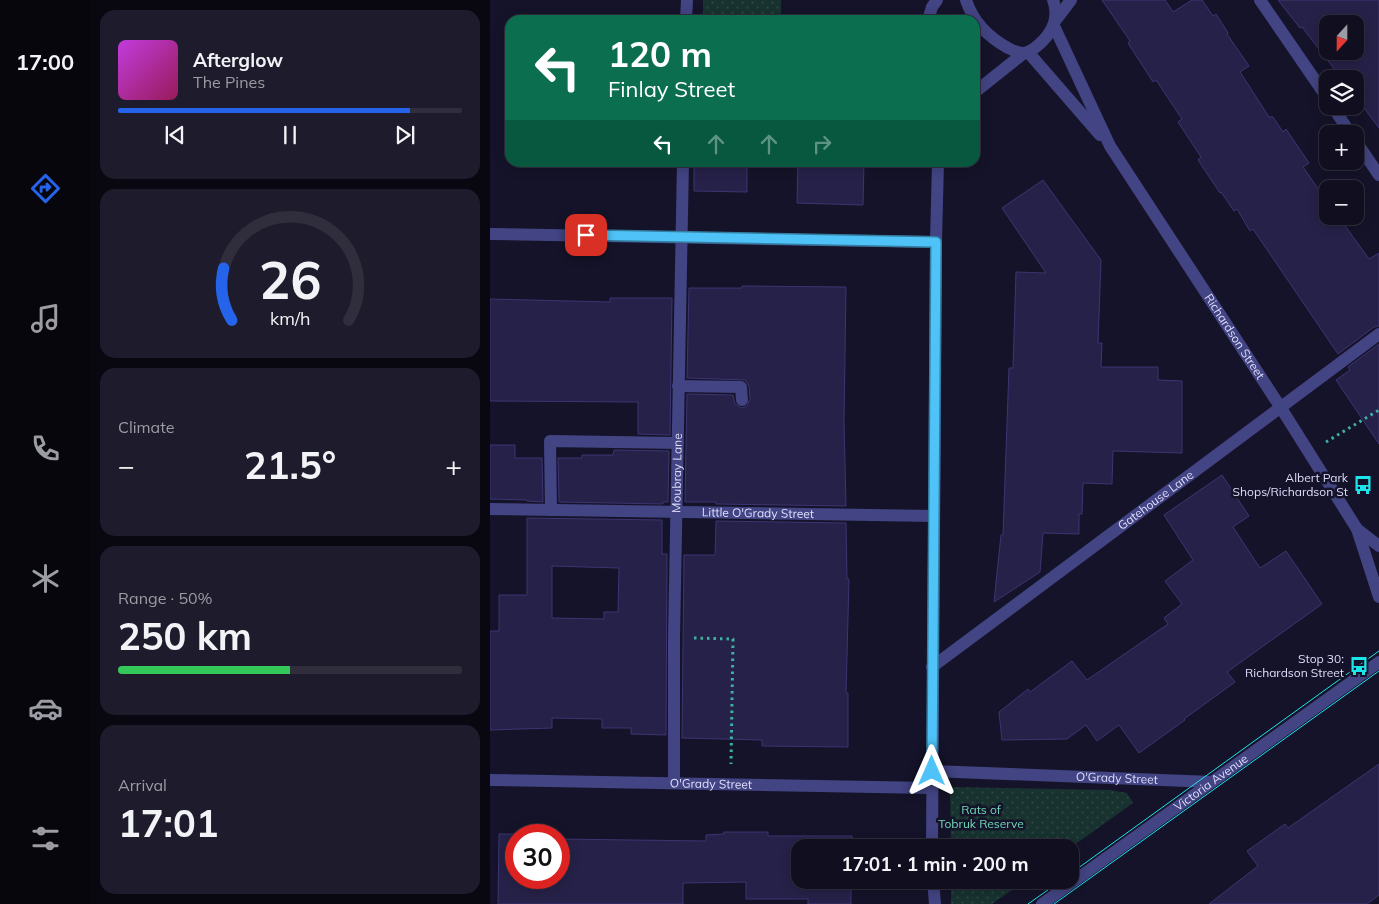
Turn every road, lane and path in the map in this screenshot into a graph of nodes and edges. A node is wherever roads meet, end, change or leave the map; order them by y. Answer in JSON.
{"nodes":[{"id":1,"x":687,"y":0,"type":"edge"},
{"id":2,"x":936,"y":0,"type":"edge"},
{"id":3,"x":966,"y":0,"type":"edge"},
{"id":4,"x":1053,"y":0,"type":"edge"},
{"id":5,"x":1071,"y":0,"type":"edge"},
{"id":6,"x":1260,"y":0,"type":"edge"},
{"id":7,"x":686,"y":15,"type":"edge"},
{"id":8,"x":930,"y":15,"type":"edge"},
{"id":9,"x":972,"y":15,"type":"edge"},
{"id":10,"x":1054,"y":24,"type":"junction"},
{"id":11,"x":980,"y":25,"type":"edge"},
{"id":12,"x":1026,"y":52,"type":"junction"},
{"id":13,"x":1319,"y":86,"type":"edge"},
{"id":14,"x":980,"y":88,"type":"edge"},
{"id":15,"x":1110,"y":146,"type":"junction"},
{"id":16,"x":1364,"y":153,"type":"edge"},
{"id":17,"x":684,"y":167,"type":"edge"},
{"id":18,"x":938,"y":167,"type":"edge"},
{"id":19,"x":1379,"y":175,"type":"edge"},
{"id":20,"x":490,"y":234,"type":"edge"},
{"id":21,"x":682,"y":237,"type":"junction"},
{"id":22,"x":936,"y":242,"type":"junction"},
{"id":23,"x":1379,"y":334,"type":"edge"},
{"id":24,"x":678,"y":386,"type":"junction"},
{"id":25,"x":742,"y":400,"type":"dead end"},
{"id":26,"x":1281,"y":408,"type":"junction"},
{"id":27,"x":1379,"y":410,"type":"edge"},
{"id":28,"x":678,"y":443,"type":"junction"},
{"id":29,"x":1310,"y":453,"type":"junction"},
{"id":30,"x":490,"y":509,"type":"edge"},
{"id":31,"x":551,"y":510,"type":"junction"},
{"id":32,"x":676,"y":513,"type":"junction"},
{"id":33,"x":934,"y":516,"type":"junction"},
{"id":34,"x":1356,"y":529,"type":"junction"},
{"id":35,"x":1379,"y":546,"type":"edge"},
{"id":36,"x":1379,"y":596,"type":"edge"},
{"id":37,"x":674,"y":638,"type":"junction"},
{"id":38,"x":1379,"y":662,"type":"edge"},
{"id":39,"x":932,"y":667,"type":"junction"},
{"id":40,"x":932,"y":771,"type":"junction"},
{"id":41,"x":490,"y":780,"type":"edge"},
{"id":42,"x":1212,"y":782,"type":"junction"},
{"id":43,"x":674,"y":783,"type":"junction"},
{"id":44,"x":731,"y":784,"type":"junction"},
{"id":45,"x":932,"y":788,"type":"junction"},
{"id":46,"x":932,"y":839,"type":"edge"},
{"id":47,"x":934,"y":889,"type":"edge"},
{"id":48,"x":935,"y":904,"type":"edge"},
{"id":49,"x":1042,"y":904,"type":"edge"}],
"edges":[{"from":1,"to":7,"type":"street"},
{"from":2,"to":8,"type":"street"},
{"from":3,"to":9,"type":"street"},
{"from":4,"to":10,"type":"street","name":"Richardson Street"},
{"from":5,"to":10,"type":"street"},
{"from":6,"to":13,"type":"street"},
{"from":10,"to":12,"type":"street"},
{"from":10,"to":15,"type":"street","name":"Richardson Street"},
{"from":11,"to":12,"type":"street"},
{"from":12,"to":14,"type":"street"},
{"from":12,"to":15,"type":"street","name":"Richardson Street"},
{"from":15,"to":26,"type":"street","name":"Richardson Street"},
{"from":16,"to":19,"type":"street"},
{"from":17,"to":21,"type":"street","name":"Moubray Lane"},
{"from":18,"to":22,"type":"street"},
{"from":20,"to":21,"type":"street"},
{"from":21,"to":22,"type":"street"},
{"from":21,"to":24,"type":"street","name":"Moubray Lane"},
{"from":22,"to":33,"type":"street"},
{"from":23,"to":26,"type":"street","name":"Gatehouse Lane"},
{"from":24,"to":25,"type":"street"},
{"from":24,"to":28,"type":"street","name":"Moubray Lane"},
{"from":26,"to":29,"type":"street","name":"Richardson Street"},
{"from":26,"to":39,"type":"street","name":"Gatehouse Lane"},
{"from":27,"to":29,"type":"path"},
{"from":28,"to":31,"type":"street"},
{"from":28,"to":32,"type":"street","name":"Moubray Lane"},
{"from":29,"to":34,"type":"street","name":"Richardson Street"},
{"from":30,"to":31,"type":"street","name":"Little O'Grady Street"},
{"from":31,"to":32,"type":"street","name":"Little O'Grady Street"},
{"from":32,"to":33,"type":"street","name":"Little O'Grady Street"},
{"from":32,"to":37,"type":"street","name":"Moubray Lane"},
{"from":33,"to":39,"type":"street"},
{"from":34,"to":35,"type":"street","name":"Richardson Street"},
{"from":34,"to":36,"type":"street","name":"Richardson Street"},
{"from":37,"to":43,"type":"street","name":"Moubray Lane"},
{"from":37,"to":44,"type":"path"},
{"from":38,"to":42,"type":"street","name":"Victoria Avenue"},
{"from":39,"to":40,"type":"street"},
{"from":40,"to":42,"type":"street","name":"O'Grady Street"},
{"from":40,"to":45,"type":"street"},
{"from":41,"to":43,"type":"street","name":"O'Grady Street"},
{"from":42,"to":49,"type":"street","name":"Victoria Avenue"},
{"from":43,"to":44,"type":"street","name":"O'Grady Street"},
{"from":44,"to":45,"type":"street","name":"O'Grady Street"},
{"from":45,"to":46,"type":"street"},
{"from":47,"to":48,"type":"street"}]}
